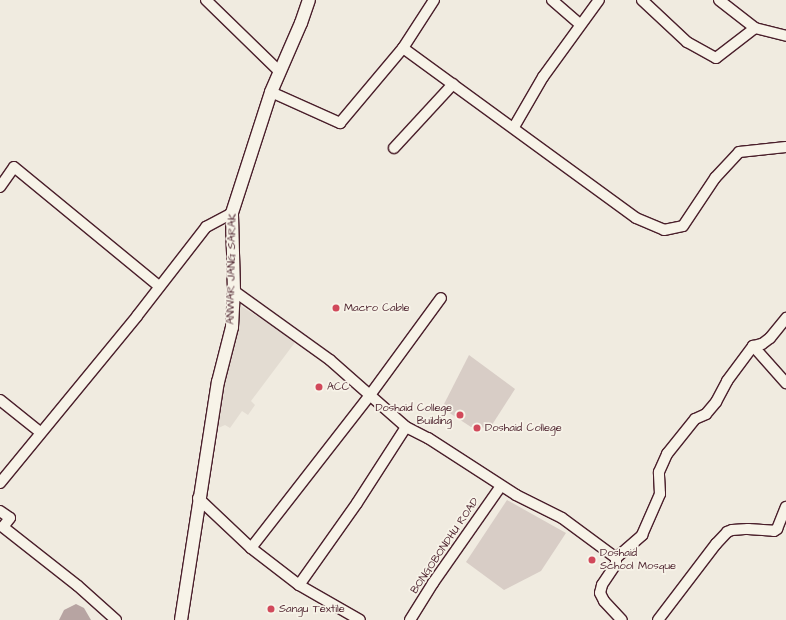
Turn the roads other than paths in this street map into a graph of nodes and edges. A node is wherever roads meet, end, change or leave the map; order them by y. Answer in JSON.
{"nodes":[{"id":1,"x":206,"y":0,"type":"edge"},
{"id":2,"x":309,"y":0,"type":"edge"},
{"id":3,"x":434,"y":0,"type":"edge"},
{"id":4,"x":552,"y":0,"type":"edge"},
{"id":5,"x":599,"y":0,"type":"edge"},
{"id":6,"x":642,"y":0,"type":"edge"},
{"id":7,"x":719,"y":0,"type":"edge"},
{"id":8,"x":580,"y":24,"type":"junction"},
{"id":9,"x":755,"y":28,"type":"junction"},
{"id":10,"x":786,"y":36,"type":"edge"},
{"id":11,"x":403,"y":48,"type":"junction"},
{"id":12,"x":280,"y":72,"type":"junction"},
{"id":13,"x":453,"y":84,"type":"junction"},
{"id":14,"x":271,"y":92,"type":"junction"},
{"id":15,"x":514,"y":127,"type":"junction"},
{"id":16,"x":786,"y":147,"type":"edge"},
{"id":17,"x":394,"y":148,"type":"dead end"},
{"id":18,"x":0,"y":186,"type":"edge"},
{"id":19,"x":232,"y":212,"type":"junction"},
{"id":20,"x":159,"y":286,"type":"junction"},
{"id":21,"x":234,"y":291,"type":"junction"},
{"id":22,"x":441,"y":298,"type":"dead end"},
{"id":23,"x":786,"y":318,"type":"edge"},
{"id":24,"x":753,"y":346,"type":"junction"},
{"id":25,"x":786,"y":383,"type":"edge"},
{"id":26,"x":370,"y":395,"type":"junction"},
{"id":27,"x":0,"y":400,"type":"edge"},
{"id":28,"x":406,"y":427,"type":"junction"},
{"id":29,"x":40,"y":432,"type":"junction"},
{"id":30,"x":0,"y":483,"type":"edge"},
{"id":31,"x":501,"y":486,"type":"junction"},
{"id":32,"x":198,"y":498,"type":"junction"},
{"id":33,"x":786,"y":508,"type":"edge"},
{"id":34,"x":0,"y":511,"type":"edge"},
{"id":35,"x":251,"y":548,"type":"junction"},
{"id":36,"x":616,"y":558,"type":"junction"},
{"id":37,"x":299,"y":585,"type":"junction"},
{"id":38,"x":116,"y":620,"type":"edge"},
{"id":39,"x":181,"y":620,"type":"edge"},
{"id":40,"x":360,"y":620,"type":"edge"},
{"id":41,"x":410,"y":620,"type":"edge"},
{"id":42,"x":622,"y":620,"type":"edge"},
{"id":43,"x":658,"y":620,"type":"edge"}],
"edges":[{"from":1,"to":12,"type":"street"},
{"from":2,"to":12,"type":"main road","name":"ANWAR JANG SARAK"},
{"from":3,"to":11,"type":"street"},
{"from":4,"to":8,"type":"street"},
{"from":5,"to":8,"type":"street"},
{"from":6,"to":9,"type":"street"},
{"from":7,"to":9,"type":"street"},
{"from":8,"to":15,"type":"street"},
{"from":9,"to":10,"type":"street"},
{"from":11,"to":13,"type":"street"},
{"from":11,"to":14,"type":"street"},
{"from":12,"to":14,"type":"main road","name":"ANWAR JANG SARAK"},
{"from":13,"to":15,"type":"street"},
{"from":13,"to":17,"type":"street"},
{"from":14,"to":19,"type":"main road","name":"ANWAR JANG SARAK"},
{"from":15,"to":16,"type":"street"},
{"from":18,"to":20,"type":"street"},
{"from":19,"to":20,"type":"street"},
{"from":19,"to":21,"type":"main road","name":"ANWAR JANG SARAK"},
{"from":20,"to":29,"type":"street"},
{"from":21,"to":26,"type":"street"},
{"from":21,"to":32,"type":"main road","name":"ANWAR JANG SARAK"},
{"from":22,"to":26,"type":"street"},
{"from":23,"to":24,"type":"street"},
{"from":24,"to":25,"type":"street"},
{"from":24,"to":36,"type":"street"},
{"from":26,"to":28,"type":"street"},
{"from":26,"to":35,"type":"street"},
{"from":27,"to":29,"type":"street"},
{"from":28,"to":31,"type":"street"},
{"from":28,"to":37,"type":"street"},
{"from":29,"to":30,"type":"street"},
{"from":31,"to":36,"type":"street"},
{"from":31,"to":41,"type":"street","name":"BONGOBONDHU ROAD"},
{"from":32,"to":35,"type":"street"},
{"from":32,"to":39,"type":"main road","name":"ANWAR JANG SARAK"},
{"from":33,"to":43,"type":"street"},
{"from":34,"to":38,"type":"street"},
{"from":35,"to":37,"type":"street"},
{"from":36,"to":42,"type":"street"},
{"from":37,"to":40,"type":"street"}]}
